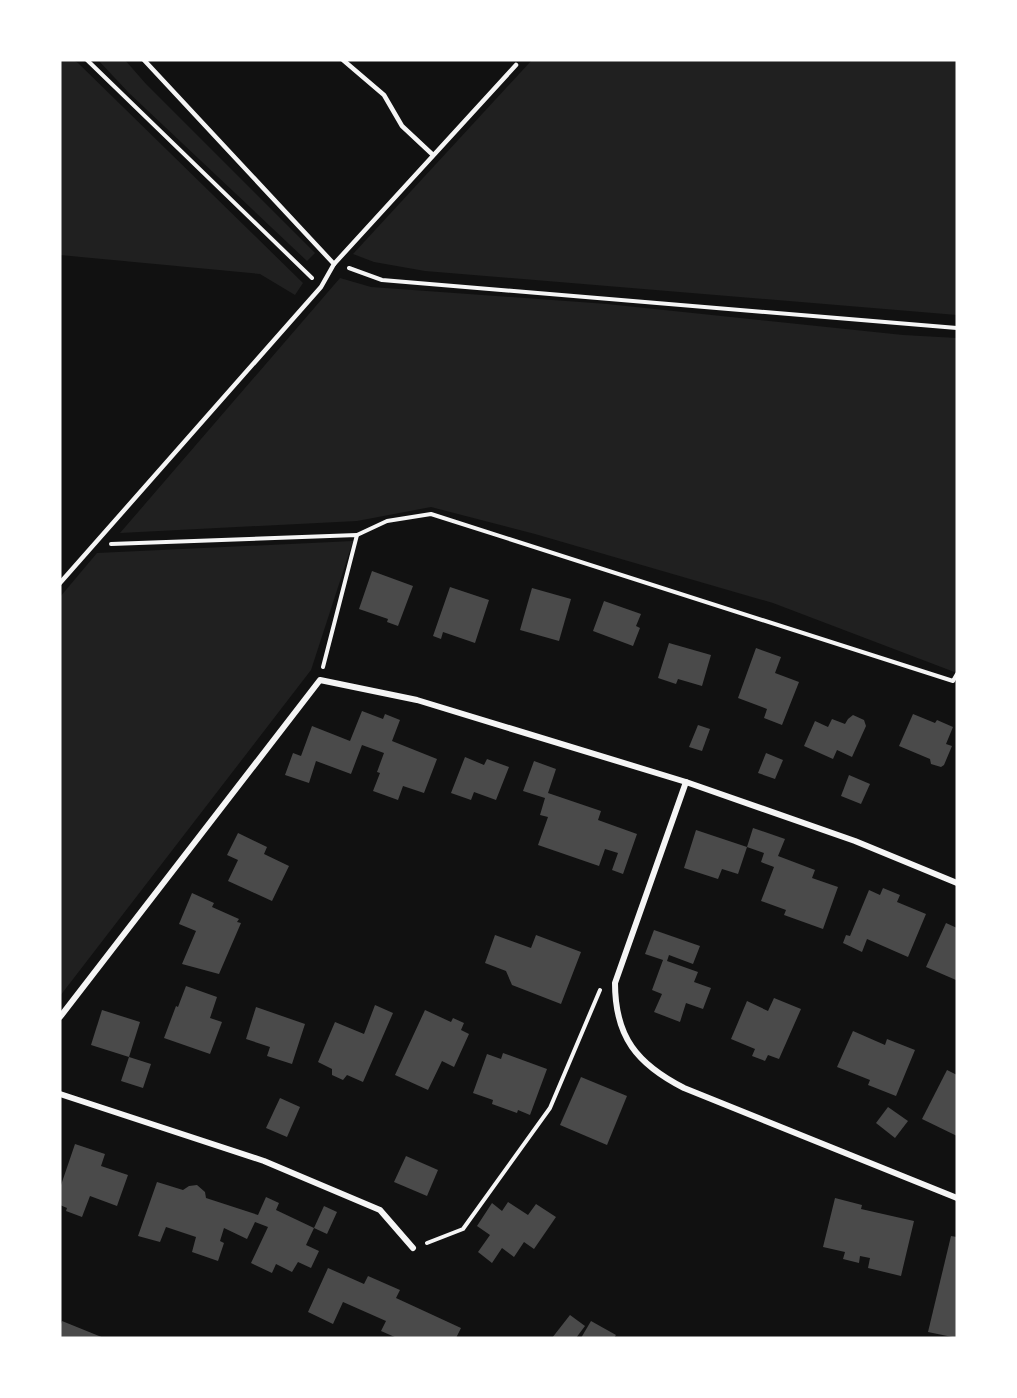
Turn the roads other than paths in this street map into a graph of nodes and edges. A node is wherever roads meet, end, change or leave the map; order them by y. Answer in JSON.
{"nodes":[{"id":1,"x":144,"y":60,"type":"edge"},
{"id":2,"x":344,"y":60,"type":"edge"},
{"id":3,"x":516,"y":65,"type":"dead end"},
{"id":4,"x":433,"y":155,"type":"junction"},
{"id":5,"x":334,"y":264,"type":"junction"},
{"id":6,"x":60,"y":583,"type":"edge"},
{"id":7,"x":686,"y":782,"type":"junction"},
{"id":8,"x":957,"y":883,"type":"edge"},
{"id":9,"x":60,"y":1017,"type":"edge"},
{"id":10,"x":60,"y":1094,"type":"edge"},
{"id":11,"x":957,"y":1198,"type":"edge"},
{"id":12,"x":413,"y":1248,"type":"road end"}],
"edges":[{"from":1,"to":5,"type":"lane"},
{"from":2,"to":4,"type":"lane"},
{"from":3,"to":4,"type":"lane"},
{"from":4,"to":5,"type":"lane"},
{"from":5,"to":6,"type":"lane"},
{"from":7,"to":8,"type":"street"},
{"from":7,"to":9,"type":"street"},
{"from":7,"to":11,"type":"street"},
{"from":10,"to":12,"type":"street"}]}
